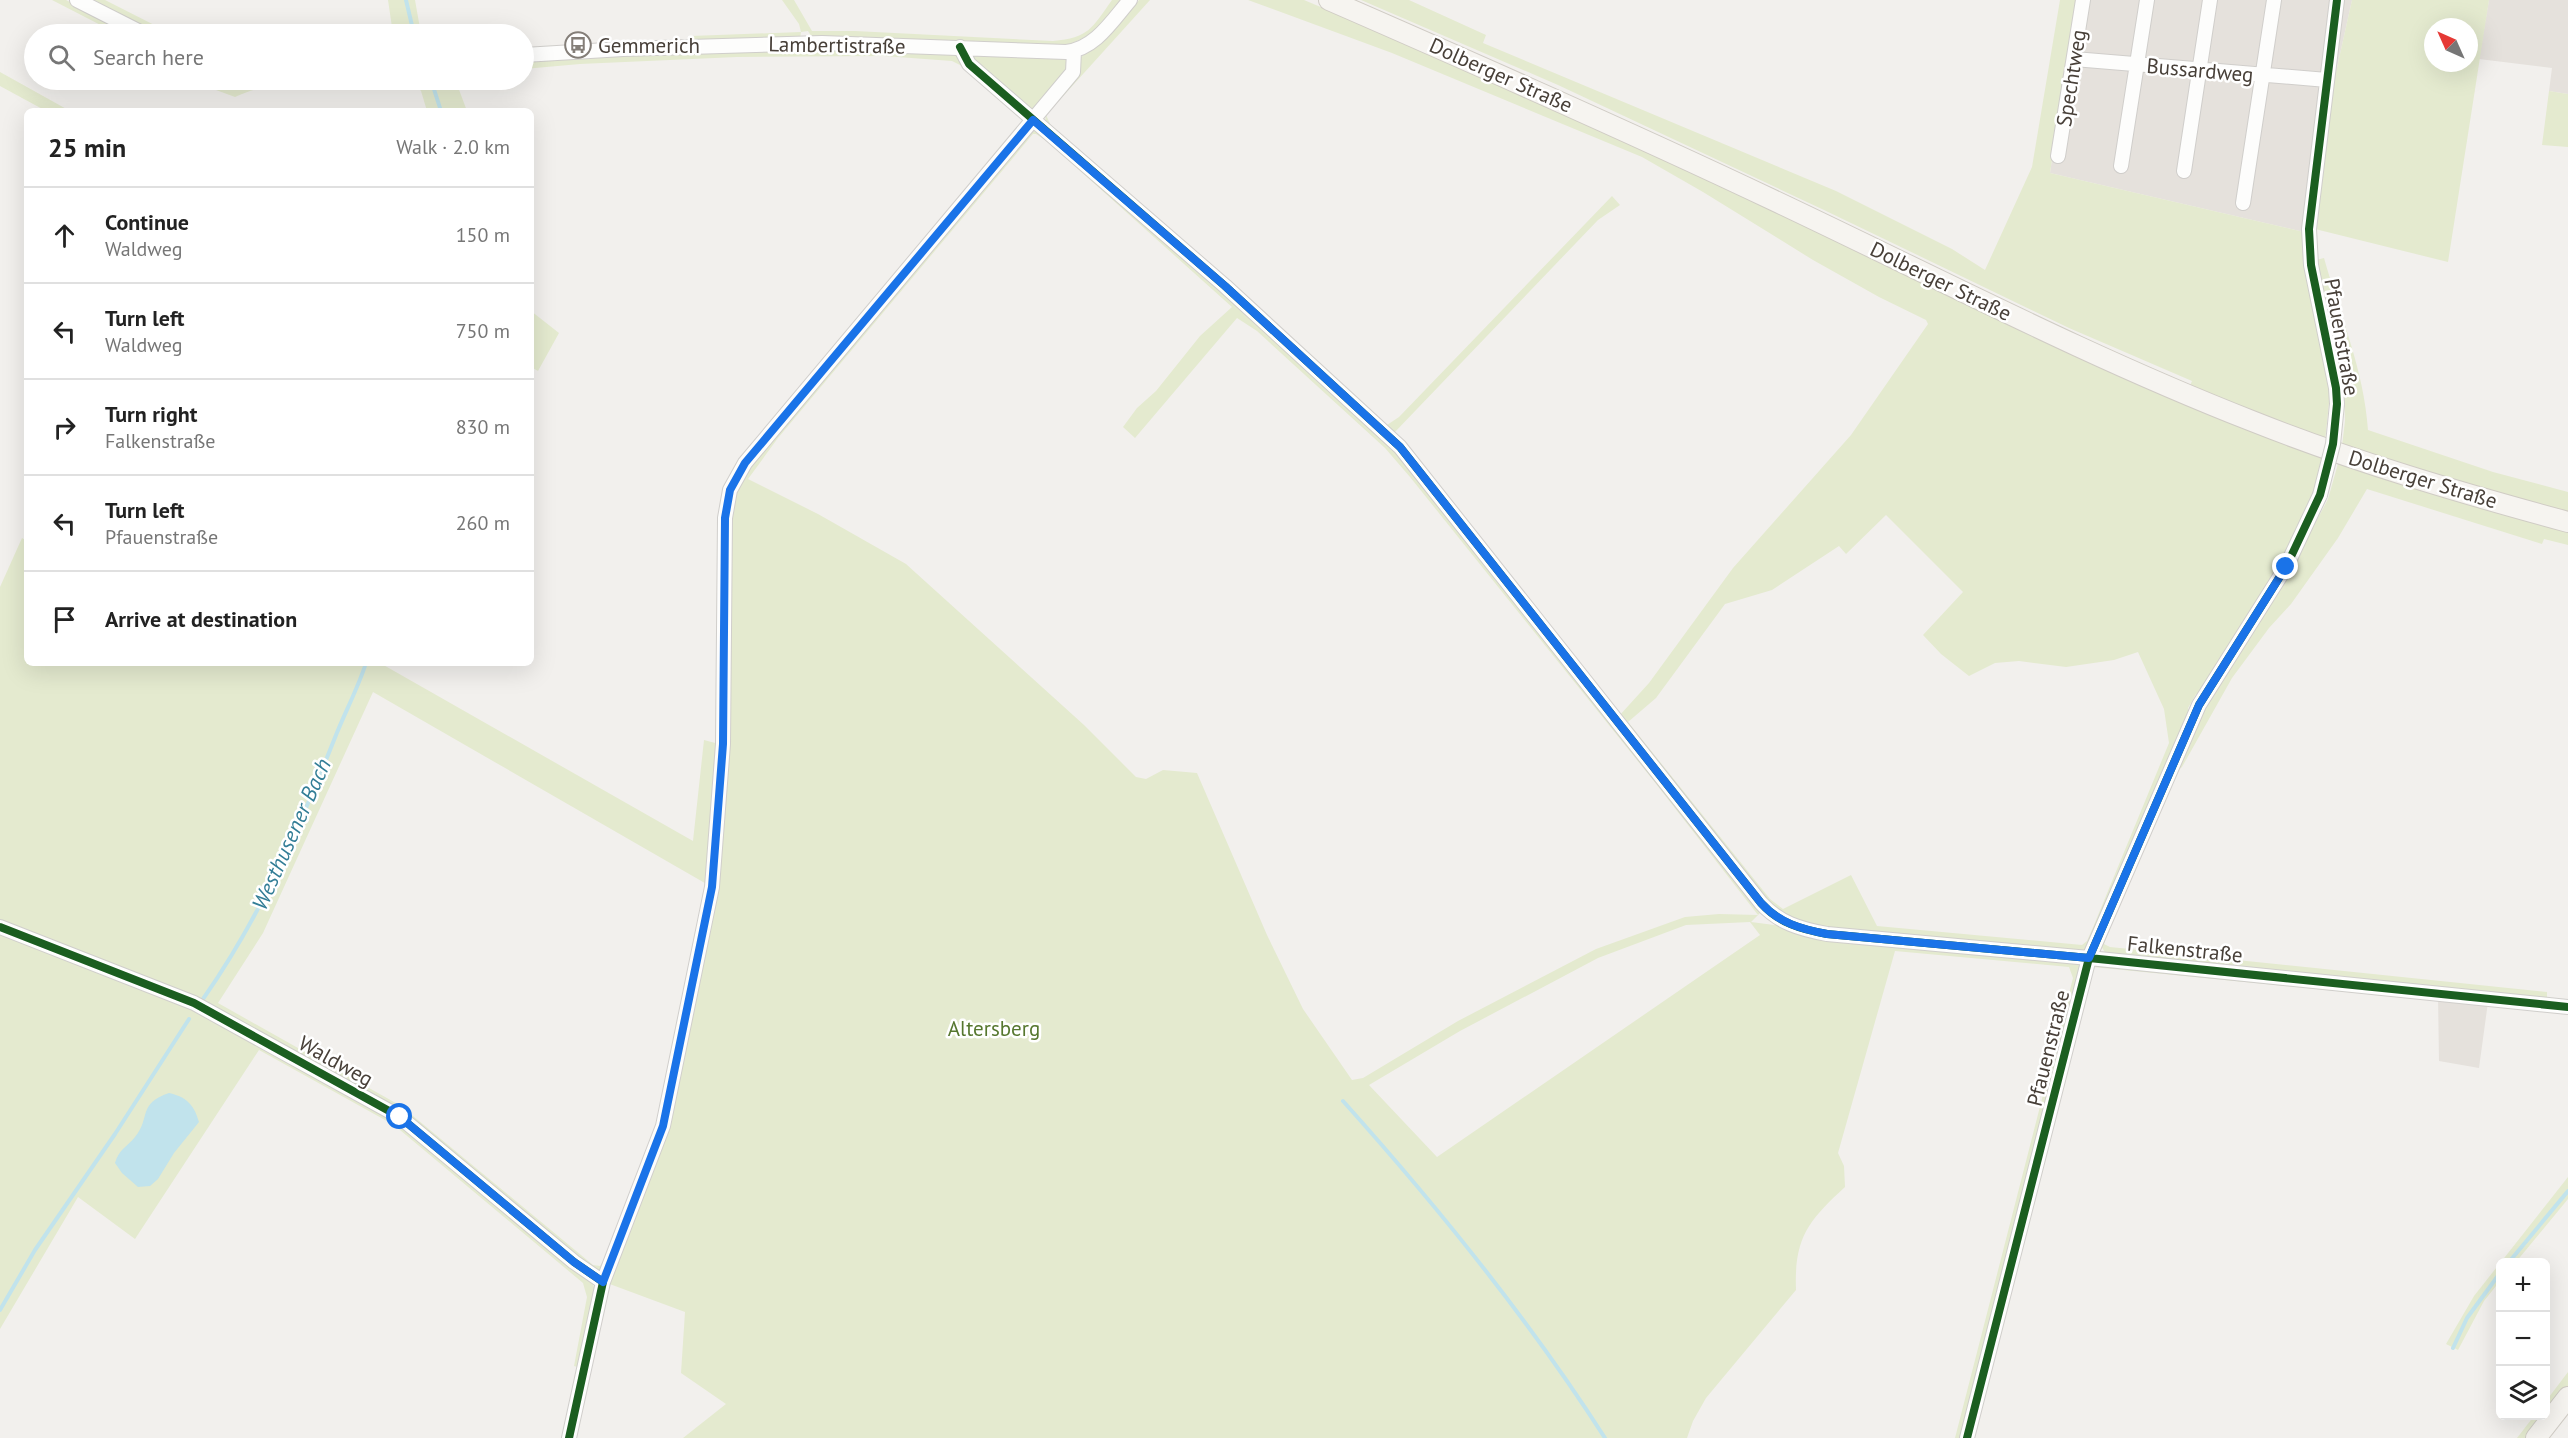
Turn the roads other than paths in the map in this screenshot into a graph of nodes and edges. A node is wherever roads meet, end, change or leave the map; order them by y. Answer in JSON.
{"nodes":[{"id":1,"x":76,"y":0,"type":"edge"},
{"id":2,"x":1130,"y":0,"type":"edge"},
{"id":3,"x":1329,"y":0,"type":"edge"},
{"id":4,"x":2083,"y":0,"type":"edge"},
{"id":5,"x":2146,"y":0,"type":"edge"},
{"id":6,"x":2210,"y":0,"type":"edge"},
{"id":7,"x":2274,"y":0,"type":"edge"},
{"id":8,"x":2337,"y":0,"type":"edge"},
{"id":9,"x":124,"y":24,"type":"edge"},
{"id":10,"x":960,"y":47,"type":"junction"},
{"id":11,"x":1074,"y":51,"type":"junction"},
{"id":12,"x":534,"y":55,"type":"edge"},
{"id":13,"x":2074,"y":59,"type":"junction"},
{"id":14,"x":2137,"y":64,"type":"junction"},
{"id":15,"x":2200,"y":70,"type":"junction"},
{"id":16,"x":2263,"y":75,"type":"junction"},
{"id":17,"x":2327,"y":80,"type":"junction"},
{"id":18,"x":1033,"y":120,"type":"junction"},
{"id":19,"x":2058,"y":156,"type":"dead end"},
{"id":20,"x":2121,"y":166,"type":"dead end"},
{"id":21,"x":2184,"y":171,"type":"dead end"},
{"id":22,"x":2243,"y":203,"type":"dead end"},
{"id":23,"x":2568,"y":522,"type":"edge"},
{"id":24,"x":0,"y":927,"type":"edge"},
{"id":25,"x":2089,"y":958,"type":"junction"},
{"id":26,"x":2568,"y":1007,"type":"edge"},
{"id":27,"x":603,"y":1282,"type":"junction"},
{"id":28,"x":2568,"y":1397,"type":"edge"},
{"id":29,"x":570,"y":1438,"type":"edge"},
{"id":30,"x":1967,"y":1438,"type":"edge"},
{"id":31,"x":2536,"y":1438,"type":"edge"}],
"edges":[{"from":1,"to":9,"type":"street"},
{"from":2,"to":11,"type":"street"},
{"from":3,"to":23,"type":"main road","name":"Dolberger Straße"},
{"from":4,"to":13,"type":"street","name":"Spechtweg"},
{"from":5,"to":14,"type":"street"},
{"from":6,"to":15,"type":"street"},
{"from":7,"to":16,"type":"street"},
{"from":8,"to":17,"type":"street","name":"Pfauenstraße"},
{"from":10,"to":11,"type":"street","name":"Lambertistraße"},
{"from":10,"to":12,"type":"street","name":"Lambertistraße"},
{"from":10,"to":18,"type":"street","name":"Falkenstraße"},
{"from":11,"to":18,"type":"street"},
{"from":13,"to":14,"type":"street","name":"Bussardweg"},
{"from":13,"to":19,"type":"street","name":"Spechtweg"},
{"from":14,"to":15,"type":"street","name":"Bussardweg"},
{"from":14,"to":20,"type":"street"},
{"from":15,"to":16,"type":"street","name":"Bussardweg"},
{"from":15,"to":21,"type":"street"},
{"from":16,"to":17,"type":"street","name":"Bussardweg"},
{"from":16,"to":22,"type":"street"},
{"from":17,"to":25,"type":"street","name":"Pfauenstraße","bridge":true},
{"from":18,"to":25,"type":"street","name":"Falkenstraße"},
{"from":18,"to":27,"type":"street"},
{"from":24,"to":27,"type":"street","name":"Waldweg"},
{"from":25,"to":26,"type":"street","name":"Falkenstraße"},
{"from":25,"to":30,"type":"street","name":"Pfauenstraße"},
{"from":27,"to":29,"type":"street"},
{"from":28,"to":31,"type":"main road"}]}
